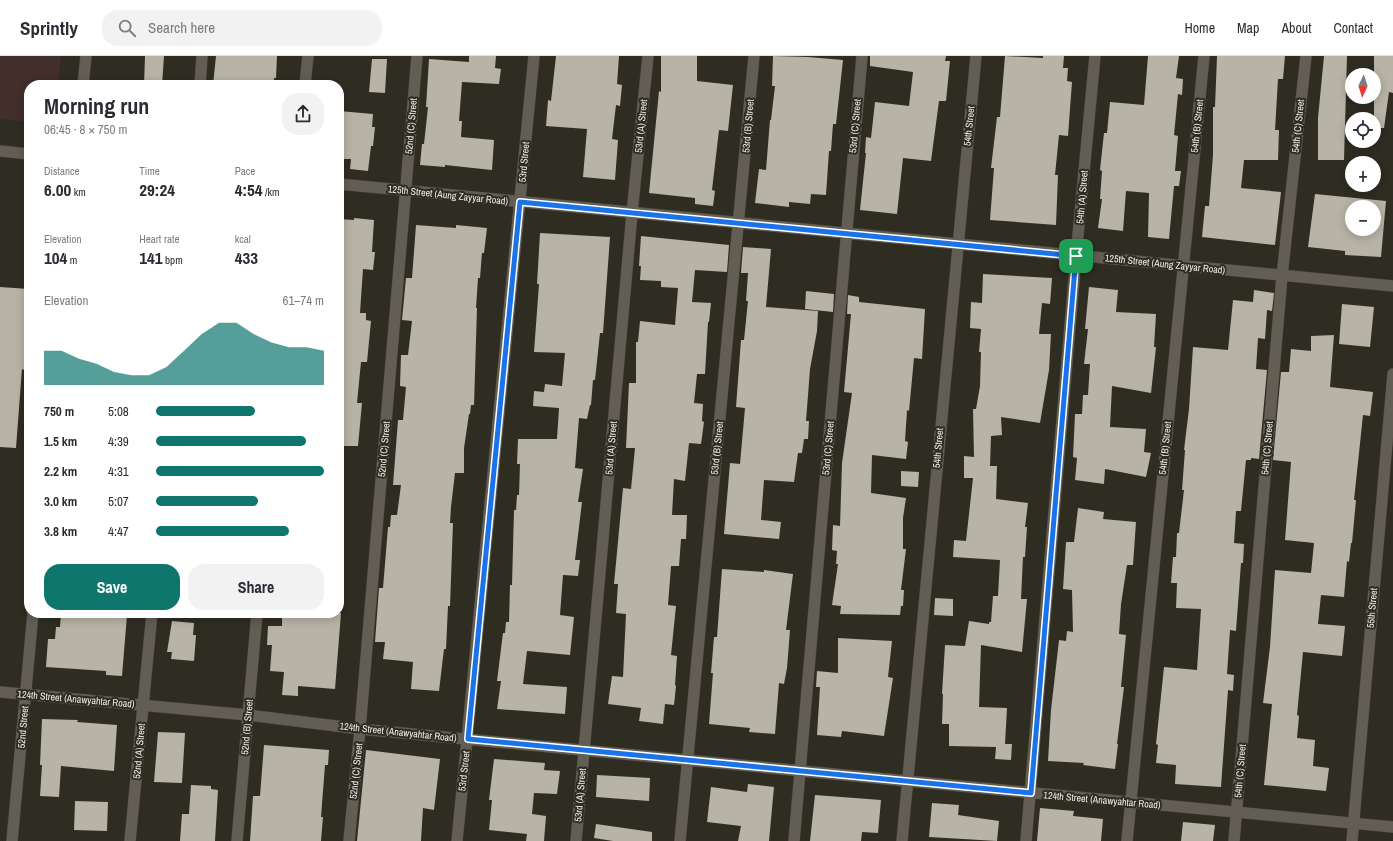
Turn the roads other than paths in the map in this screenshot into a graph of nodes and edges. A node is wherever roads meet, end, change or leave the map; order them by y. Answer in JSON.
{"nodes":[{"id":1,"x":86,"y":56,"type":"edge"},
{"id":2,"x":202,"y":56,"type":"edge"},
{"id":3,"x":308,"y":56,"type":"edge"},
{"id":4,"x":417,"y":56,"type":"edge"},
{"id":5,"x":534,"y":56,"type":"edge"},
{"id":6,"x":648,"y":56,"type":"edge"},
{"id":7,"x":754,"y":56,"type":"edge"},
{"id":8,"x":862,"y":56,"type":"edge"},
{"id":9,"x":976,"y":56,"type":"edge"},
{"id":10,"x":1095,"y":56,"type":"edge"},
{"id":11,"x":1204,"y":56,"type":"edge"},
{"id":12,"x":1306,"y":56,"type":"edge"},
{"id":13,"x":84,"y":80,"type":"edge"},
{"id":14,"x":200,"y":80,"type":"edge"},
{"id":15,"x":306,"y":80,"type":"edge"},
{"id":16,"x":0,"y":151,"type":"edge"},
{"id":17,"x":24,"y":153,"type":"edge"},
{"id":18,"x":344,"y":185,"type":"edge"},
{"id":19,"x":405,"y":191,"type":"junction"},
{"id":20,"x":520,"y":202,"type":"junction"},
{"id":21,"x":632,"y":213,"type":"junction"},
{"id":22,"x":739,"y":223,"type":"junction"},
{"id":23,"x":846,"y":233,"type":"junction"},
{"id":24,"x":958,"y":245,"type":"junction"},
{"id":25,"x":1076,"y":256,"type":"junction"},
{"id":26,"x":1183,"y":266,"type":"junction"},
{"id":27,"x":1282,"y":276,"type":"junction"},
{"id":28,"x":1393,"y":286,"type":"edge"},
{"id":29,"x":1393,"y":374,"type":"edge"},
{"id":30,"x":33,"y":618,"type":"edge"},
{"id":31,"x":152,"y":618,"type":"edge"},
{"id":32,"x":257,"y":618,"type":"edge"},
{"id":33,"x":0,"y":692,"type":"edge"},
{"id":34,"x":26,"y":694,"type":"junction"},
{"id":35,"x":143,"y":705,"type":"junction"},
{"id":36,"x":248,"y":715,"type":"junction"},
{"id":37,"x":360,"y":729,"type":"junction"},
{"id":38,"x":468,"y":739,"type":"junction"},
{"id":39,"x":583,"y":750,"type":"junction"},
{"id":40,"x":687,"y":760,"type":"junction"},
{"id":41,"x":800,"y":770,"type":"junction"},
{"id":42,"x":907,"y":781,"type":"junction"},
{"id":43,"x":1031,"y":793,"type":"junction"},
{"id":44,"x":1130,"y":803,"type":"junction"},
{"id":45,"x":1237,"y":812,"type":"junction"},
{"id":46,"x":1354,"y":824,"type":"junction"},
{"id":47,"x":1393,"y":827,"type":"edge"},
{"id":48,"x":12,"y":841,"type":"edge"},
{"id":49,"x":130,"y":841,"type":"edge"},
{"id":50,"x":237,"y":841,"type":"edge"},
{"id":51,"x":349,"y":841,"type":"edge"},
{"id":52,"x":457,"y":841,"type":"edge"},
{"id":53,"x":576,"y":841,"type":"edge"},
{"id":54,"x":680,"y":841,"type":"edge"},
{"id":55,"x":794,"y":841,"type":"edge"},
{"id":56,"x":902,"y":841,"type":"edge"},
{"id":57,"x":1026,"y":841,"type":"edge"},
{"id":58,"x":1127,"y":841,"type":"edge"},
{"id":59,"x":1234,"y":841,"type":"edge"},
{"id":60,"x":1352,"y":841,"type":"edge"}],
"edges":[{"from":1,"to":13,"type":"street"},
{"from":2,"to":14,"type":"street"},
{"from":3,"to":15,"type":"street"},
{"from":4,"to":19,"type":"street","name":"52nd (C) Street"},
{"from":5,"to":20,"type":"street","name":"53rd Street"},
{"from":6,"to":21,"type":"street","name":"53rd (A) Street"},
{"from":7,"to":22,"type":"street","name":"53rd (B) Street"},
{"from":8,"to":23,"type":"street","name":"53rd (C) Street"},
{"from":9,"to":24,"type":"street","name":"54th Street"},
{"from":10,"to":25,"type":"street","name":"54th (A) Street"},
{"from":11,"to":26,"type":"street","name":"54th (B) Street"},
{"from":12,"to":27,"type":"street","name":"54th (C) Street"},
{"from":16,"to":17,"type":"street"},
{"from":18,"to":19,"type":"street","name":"125th Street (Aung Zayyar Road)"},
{"from":19,"to":20,"type":"street","name":"125th Street (Aung Zayyar Road)"},
{"from":19,"to":37,"type":"street","name":"52nd (C) Street"},
{"from":20,"to":21,"type":"street","name":"125th Street (Aung Zayyar Road)"},
{"from":20,"to":38,"type":"street","name":"53rd Street"},
{"from":21,"to":22,"type":"street","name":"125th Street (Aung Zayyar Road)"},
{"from":21,"to":39,"type":"street","name":"53rd (A) Street"},
{"from":22,"to":23,"type":"street","name":"125th Street (Aung Zayyar Road)"},
{"from":22,"to":40,"type":"street","name":"53rd (B) Street"},
{"from":23,"to":24,"type":"street","name":"125th Street (Aung Zayyar Road)"},
{"from":23,"to":41,"type":"street","name":"53rd (C) Street"},
{"from":24,"to":25,"type":"street","name":"125th Street (Aung Zayyar Road)"},
{"from":24,"to":42,"type":"street","name":"54th Street"},
{"from":25,"to":26,"type":"street","name":"125th Street (Aung Zayyar Road)"},
{"from":25,"to":43,"type":"street","name":"54th (A) Street"},
{"from":26,"to":27,"type":"street","name":"125th Street (Aung Zayyar Road)"},
{"from":26,"to":44,"type":"street","name":"54th (B) Street"},
{"from":27,"to":28,"type":"street","name":"125th Street (Aung Zayyar Road)"},
{"from":27,"to":45,"type":"street","name":"54th (C) Street"},
{"from":29,"to":46,"type":"street","name":"55th Street"},
{"from":30,"to":34,"type":"street","name":"52nd Street"},
{"from":31,"to":35,"type":"street","name":"52nd (A) Street"},
{"from":32,"to":36,"type":"street","name":"52nd (B) Street"},
{"from":33,"to":34,"type":"street","name":"124th Street (Anawyahtar Road)"},
{"from":34,"to":35,"type":"street","name":"124th Street (Anawyahtar Road)"},
{"from":34,"to":48,"type":"street","name":"52nd Street"},
{"from":35,"to":36,"type":"street","name":"124th Street (Anawyahtar Road)"},
{"from":35,"to":49,"type":"street","name":"52nd (A) Street"},
{"from":36,"to":37,"type":"street","name":"124th Street (Anawyahtar Road)"},
{"from":36,"to":50,"type":"street","name":"52nd (B) Street"},
{"from":37,"to":38,"type":"street","name":"124th Street (Anawyahtar Road)"},
{"from":37,"to":51,"type":"street","name":"52nd (C) Street"},
{"from":38,"to":39,"type":"street","name":"124th Street (Anawyahtar Road)"},
{"from":38,"to":52,"type":"street","name":"53rd Street"},
{"from":39,"to":40,"type":"street","name":"124th Street (Anawyahtar Road)"},
{"from":39,"to":53,"type":"street","name":"53rd (A) Street"},
{"from":40,"to":41,"type":"street","name":"124th Street (Anawyahtar Road)"},
{"from":40,"to":54,"type":"street","name":"53rd (B) Street"},
{"from":41,"to":42,"type":"street","name":"124th Street (Anawyahtar Road)"},
{"from":41,"to":55,"type":"street","name":"53rd (C) Street"},
{"from":42,"to":43,"type":"street","name":"124th Street (Anawyahtar Road)"},
{"from":42,"to":56,"type":"street","name":"54th Street"},
{"from":43,"to":44,"type":"street","name":"124th Street (Anawyahtar Road)"},
{"from":43,"to":57,"type":"street","name":"54th (A) Street"},
{"from":44,"to":45,"type":"street","name":"124th Street (Anawyahtar Road)"},
{"from":44,"to":58,"type":"street","name":"54th (B) Street"},
{"from":45,"to":46,"type":"street","name":"124th Street (Anawyahtar Road)"},
{"from":45,"to":59,"type":"street","name":"54th (C) Street"},
{"from":46,"to":47,"type":"street","name":"124th Street (Anawyahtar Road)"},
{"from":46,"to":60,"type":"street","name":"55th Street"}]}
